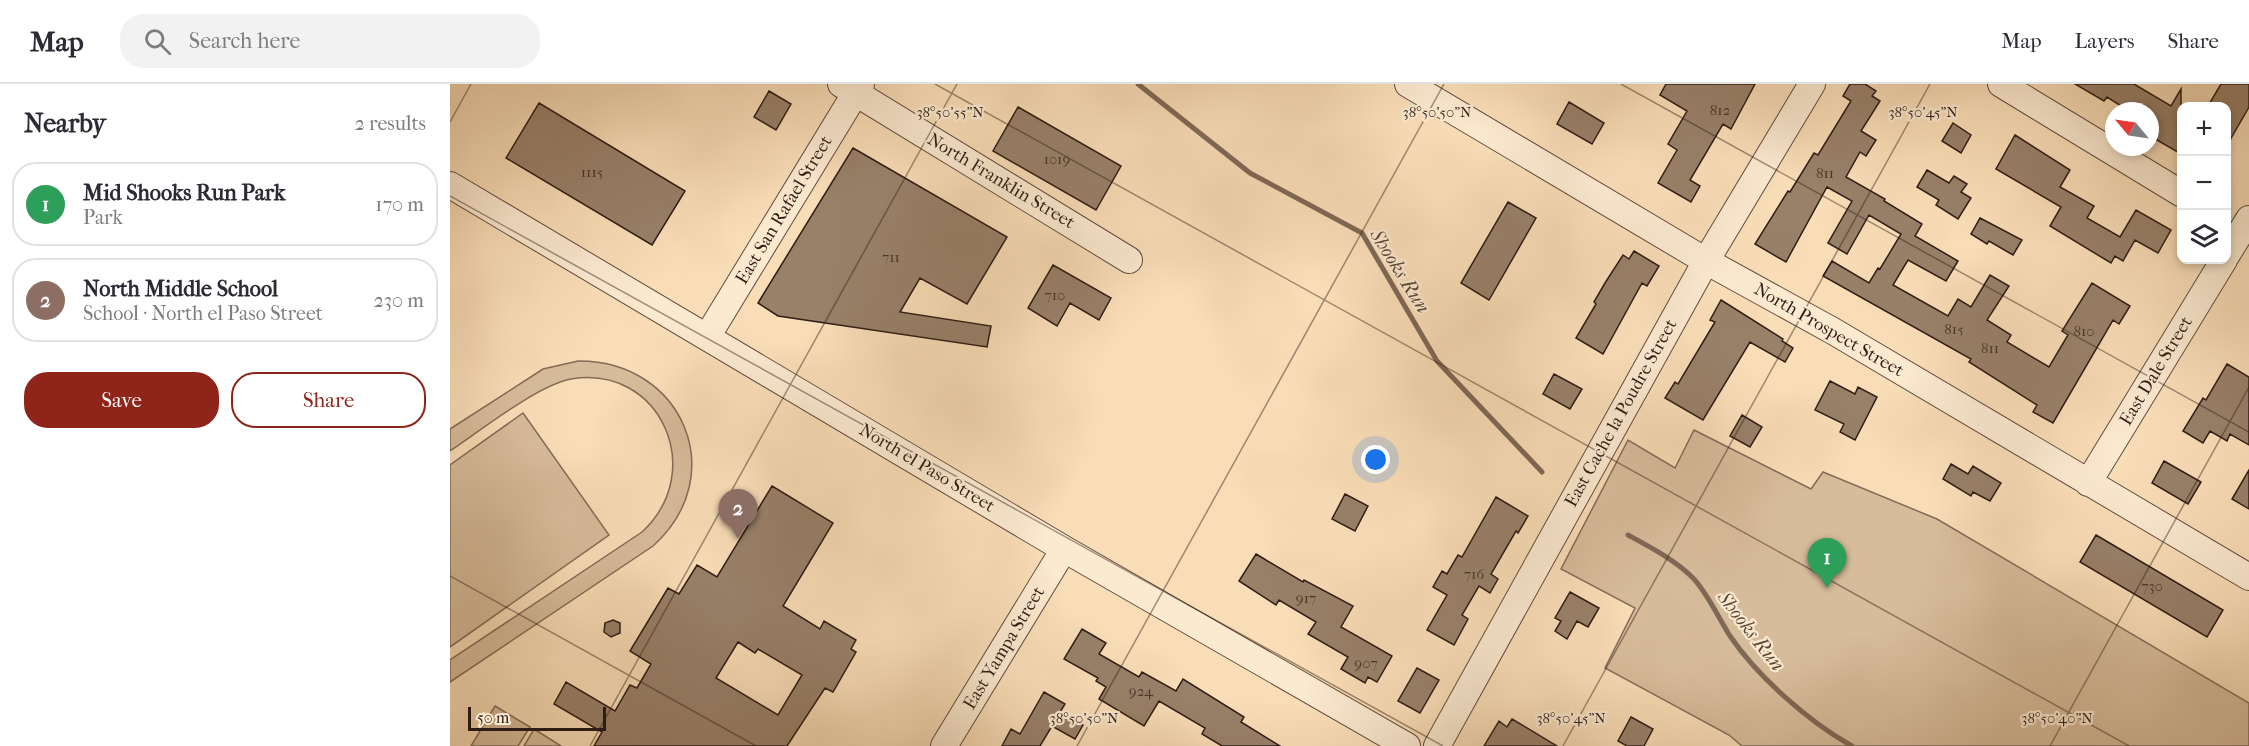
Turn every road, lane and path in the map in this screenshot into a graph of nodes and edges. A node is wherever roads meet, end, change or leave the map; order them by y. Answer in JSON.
{"nodes":[{"id":1,"x":1408,"y":84,"type":"edge"},
{"id":2,"x":1812,"y":84,"type":"edge"},
{"id":3,"x":2001,"y":84,"type":"edge"},
{"id":4,"x":853,"y":87,"type":"edge"},
{"id":5,"x":450,"y":185,"type":"edge"},
{"id":6,"x":2177,"y":192,"type":"edge"},
{"id":7,"x":2242,"y":227,"type":"edge"},
{"id":8,"x":2231,"y":247,"type":"edge"},
{"id":9,"x":1130,"y":260,"type":"dead end"},
{"id":10,"x":1706,"y":261,"type":"junction"},
{"id":11,"x":2221,"y":264,"type":"edge"},
{"id":12,"x":707,"y":337,"type":"junction"},
{"id":13,"x":2088,"y":483,"type":"junction"},
{"id":14,"x":1064,"y":549,"type":"junction"},
{"id":15,"x":2249,"y":578,"type":"edge"},
{"id":16,"x":944,"y":746,"type":"edge"},
{"id":17,"x":1407,"y":746,"type":"edge"},
{"id":18,"x":1437,"y":746,"type":"edge"}],
"edges":[{"from":1,"to":10,"type":"street","name":"North Prospect Street"},
{"from":2,"to":10,"type":"street","name":"East Cache la Poudre Street"},
{"from":3,"to":6,"type":"street"},
{"from":4,"to":9,"type":"street","name":"North Franklin Street"},
{"from":4,"to":12,"type":"street","name":"East San Rafael Street"},
{"from":5,"to":12,"type":"street","name":"North el Paso Street"},
{"from":7,"to":8,"type":"street","name":"East Dale Street"},
{"from":10,"to":13,"type":"street","name":"North Prospect Street"},
{"from":10,"to":18,"type":"street","name":"East Cache la Poudre Street"},
{"from":11,"to":13,"type":"street","name":"East Dale Street"},
{"from":12,"to":14,"type":"street","name":"North el Paso Street"},
{"from":13,"to":15,"type":"street","name":"North Prospect Street"},
{"from":14,"to":16,"type":"street","name":"East Yampa Street"},
{"from":14,"to":17,"type":"street","name":"North el Paso Street"}]}
